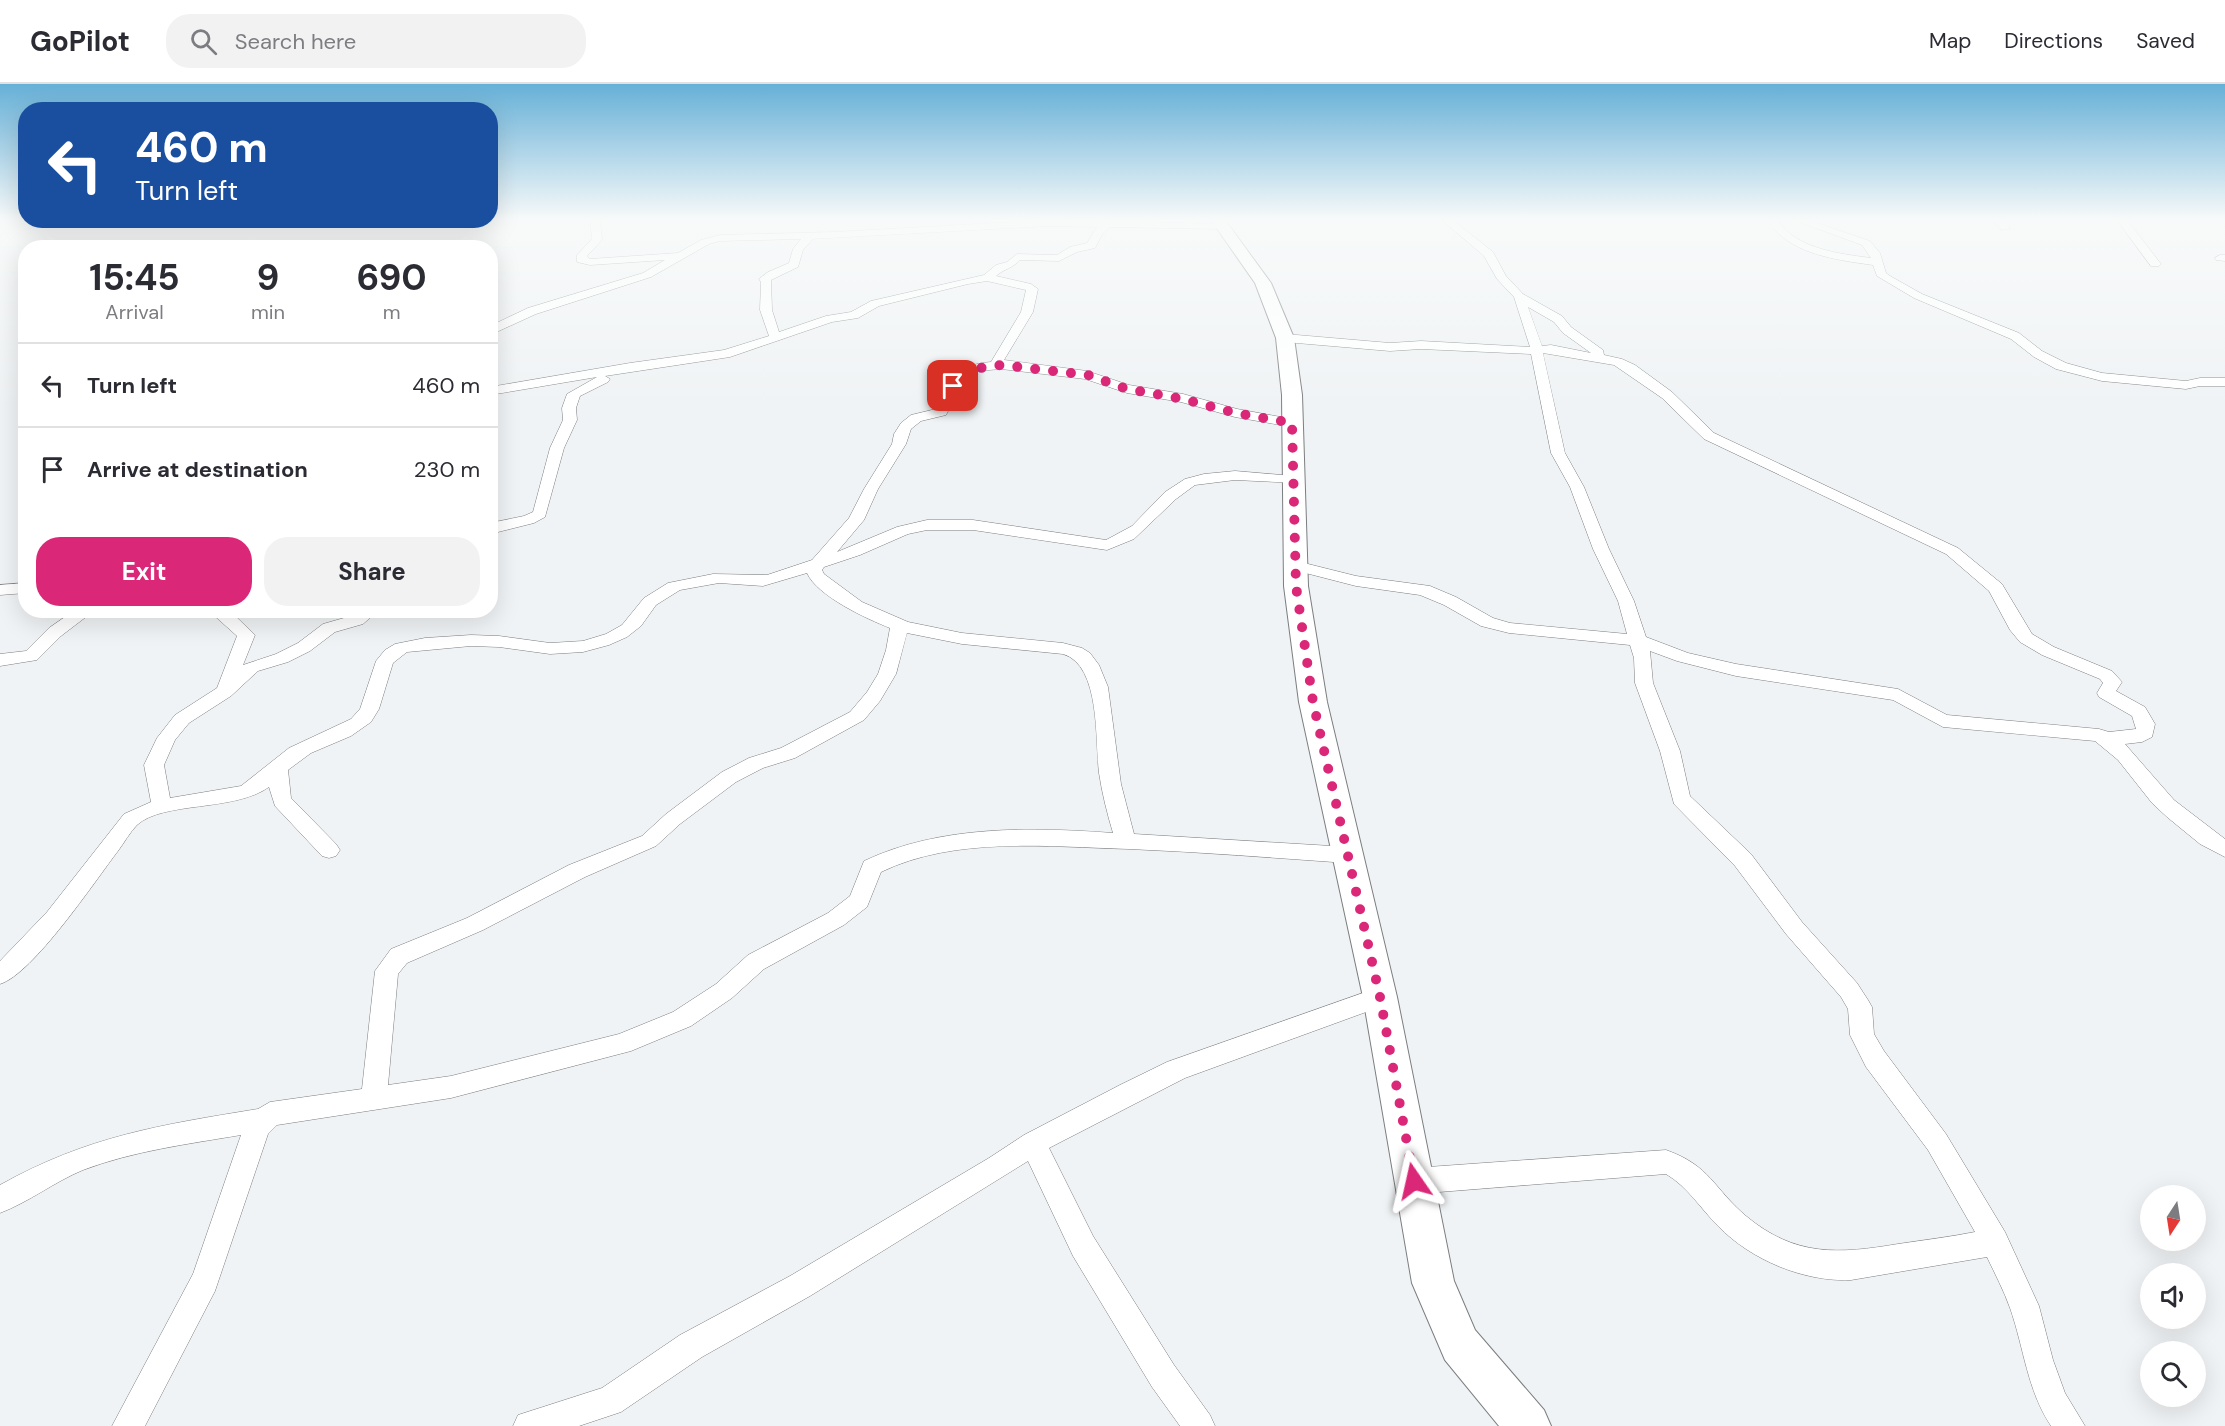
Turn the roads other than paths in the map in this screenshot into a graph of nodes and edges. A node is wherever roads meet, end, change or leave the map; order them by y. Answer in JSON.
{"nodes":[{"id":1,"x":623,"y":283,"type":"edge"},
{"id":2,"x":765,"y":283,"type":"edge"},
{"id":3,"x":965,"y":283,"type":"edge"},
{"id":4,"x":1011,"y":283,"type":"edge"},
{"id":5,"x":1263,"y":283,"type":"edge"},
{"id":6,"x":1506,"y":283,"type":"edge"},
{"id":7,"x":1894,"y":283,"type":"edge"},
{"id":8,"x":1519,"y":296,"type":"junction"},
{"id":9,"x":498,"y":327,"type":"edge"},
{"id":10,"x":776,"y":338,"type":"junction"},
{"id":11,"x":1285,"y":338,"type":"junction"},
{"id":12,"x":1536,"y":350,"type":"junction"},
{"id":13,"x":1608,"y":359,"type":"junction"},
{"id":14,"x":1001,"y":365,"type":"junction"},
{"id":15,"x":630,"y":367,"type":"junction"},
{"id":16,"x":2225,"y":382,"type":"edge"},
{"id":17,"x":498,"y":390,"type":"edge"},
{"id":18,"x":1292,"y":423,"type":"junction"},
{"id":19,"x":1294,"y":480,"type":"junction"},
{"id":20,"x":498,"y":525,"type":"edge"},
{"id":21,"x":818,"y":564,"type":"junction"},
{"id":22,"x":1296,"y":566,"type":"junction"},
{"id":23,"x":18,"y":589,"type":"edge"},
{"id":24,"x":0,"y":590,"type":"edge"},
{"id":25,"x":75,"y":618,"type":"edge"},
{"id":26,"x":229,"y":618,"type":"edge"},
{"id":27,"x":360,"y":618,"type":"edge"},
{"id":28,"x":899,"y":625,"type":"junction"},
{"id":29,"x":1636,"y":640,"type":"junction"},
{"id":30,"x":0,"y":660,"type":"edge"},
{"id":31,"x":224,"y":692,"type":"junction"},
{"id":32,"x":2107,"y":739,"type":"junction"},
{"id":33,"x":278,"y":768,"type":"junction"},
{"id":34,"x":163,"y":807,"type":"junction"},
{"id":35,"x":1127,"y":843,"type":"junction"},
{"id":36,"x":2225,"y":849,"type":"edge"},
{"id":37,"x":329,"y":850,"type":"dead end"},
{"id":38,"x":1348,"y":855,"type":"junction"},
{"id":39,"x":0,"y":975,"type":"edge"},
{"id":40,"x":1380,"y":997,"type":"junction"},
{"id":41,"x":374,"y":1098,"type":"junction"},
{"id":42,"x":262,"y":1120,"type":"junction"},
{"id":43,"x":1033,"y":1143,"type":"junction"},
{"id":44,"x":1414,"y":1181,"type":"junction"},
{"id":45,"x":0,"y":1200,"type":"edge"},
{"id":46,"x":1995,"y":1242,"type":"junction"},
{"id":47,"x":128,"y":1426,"type":"edge"},
{"id":48,"x":529,"y":1426,"type":"edge"},
{"id":49,"x":1199,"y":1426,"type":"edge"},
{"id":50,"x":1528,"y":1426,"type":"edge"},
{"id":51,"x":2069,"y":1426,"type":"edge"}],
"edges":[{"from":1,"to":9,"type":"street"},
{"from":2,"to":10,"type":"street"},
{"from":3,"to":10,"type":"street"},
{"from":4,"to":14,"type":"street"},
{"from":5,"to":11,"type":"main road"},
{"from":6,"to":8,"type":"street"},
{"from":7,"to":16,"type":"street"},
{"from":8,"to":12,"type":"street"},
{"from":8,"to":13,"type":"street"},
{"from":10,"to":15,"type":"street"},
{"from":11,"to":12,"type":"street"},
{"from":11,"to":18,"type":"main road"},
{"from":12,"to":13,"type":"street"},
{"from":12,"to":29,"type":"street"},
{"from":13,"to":32,"type":"street"},
{"from":14,"to":18,"type":"street"},
{"from":14,"to":21,"type":"street"},
{"from":15,"to":17,"type":"street"},
{"from":15,"to":20,"type":"street"},
{"from":18,"to":19,"type":"main road"},
{"from":19,"to":21,"type":"street"},
{"from":19,"to":22,"type":"main road"},
{"from":21,"to":28,"type":"street"},
{"from":21,"to":33,"type":"street"},
{"from":22,"to":29,"type":"street"},
{"from":22,"to":38,"type":"main road"},
{"from":23,"to":24,"type":"street"},
{"from":25,"to":30,"type":"street"},
{"from":26,"to":31,"type":"street"},
{"from":27,"to":31,"type":"street"},
{"from":28,"to":35,"type":"street"},
{"from":28,"to":41,"type":"street"},
{"from":29,"to":32,"type":"street"},
{"from":29,"to":46,"type":"street"},
{"from":31,"to":34,"type":"street"},
{"from":32,"to":36,"type":"street"},
{"from":33,"to":34,"type":"street"},
{"from":33,"to":37,"type":"street"},
{"from":34,"to":39,"type":"street"},
{"from":35,"to":38,"type":"street"},
{"from":35,"to":41,"type":"street"},
{"from":38,"to":40,"type":"main road"},
{"from":40,"to":43,"type":"street"},
{"from":40,"to":44,"type":"main road"},
{"from":41,"to":42,"type":"street"},
{"from":42,"to":45,"type":"street"},
{"from":42,"to":47,"type":"street"},
{"from":43,"to":48,"type":"street"},
{"from":43,"to":49,"type":"street"},
{"from":44,"to":46,"type":"street"},
{"from":44,"to":50,"type":"main road"},
{"from":46,"to":51,"type":"street"}]}
